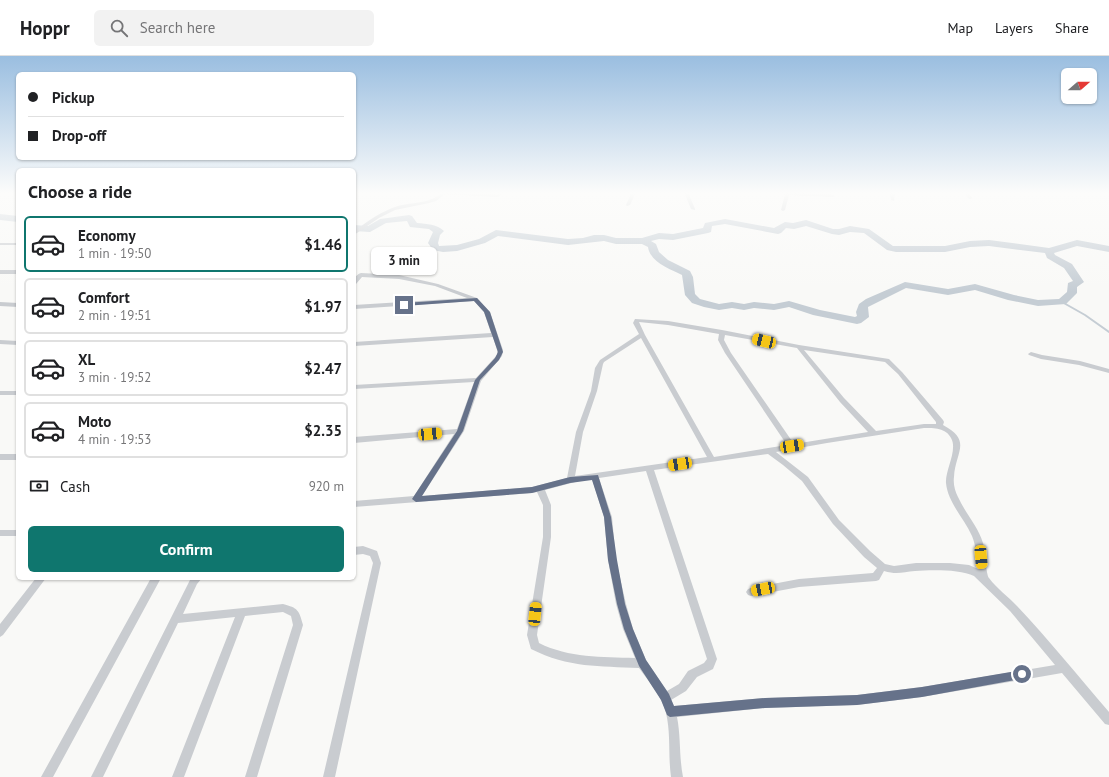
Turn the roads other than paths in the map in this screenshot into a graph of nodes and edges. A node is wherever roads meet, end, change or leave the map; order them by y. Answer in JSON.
{"nodes":[{"id":1,"x":367,"y":226,"type":"edge"},
{"id":2,"x":356,"y":233,"type":"edge"},
{"id":3,"x":1,"y":244,"type":"edge"},
{"id":4,"x":16,"y":244,"type":"edge"},
{"id":5,"x":0,"y":272,"type":"edge"},
{"id":6,"x":16,"y":272,"type":"edge"},
{"id":7,"x":356,"y":280,"type":"edge"},
{"id":8,"x":475,"y":299,"type":"junction"},
{"id":9,"x":0,"y":304,"type":"edge"},
{"id":10,"x":16,"y":304,"type":"edge"},
{"id":11,"x":356,"y":307,"type":"edge"},
{"id":12,"x":722,"y":332,"type":"junction"},
{"id":13,"x":494,"y":335,"type":"junction"},
{"id":14,"x":642,"y":335,"type":"junction"},
{"id":15,"x":0,"y":342,"type":"edge"},
{"id":16,"x":16,"y":343,"type":"edge"},
{"id":17,"x":356,"y":344,"type":"edge"},
{"id":18,"x":799,"y":347,"type":"junction"},
{"id":19,"x":1031,"y":354,"type":"dead end"},
{"id":20,"x":1109,"y":371,"type":"edge"},
{"id":21,"x":478,"y":380,"type":"junction"},
{"id":22,"x":356,"y":387,"type":"edge"},
{"id":23,"x":0,"y":393,"type":"edge"},
{"id":24,"x":16,"y":393,"type":"edge"},
{"id":25,"x":938,"y":426,"type":"junction"},
{"id":26,"x":460,"y":431,"type":"junction"},
{"id":27,"x":874,"y":433,"type":"junction"},
{"id":28,"x":356,"y":440,"type":"edge"},
{"id":29,"x":792,"y":446,"type":"junction"},
{"id":30,"x":769,"y":451,"type":"junction"},
{"id":31,"x":0,"y":457,"type":"edge"},
{"id":32,"x":16,"y":457,"type":"edge"},
{"id":33,"x":712,"y":459,"type":"junction"},
{"id":34,"x":649,"y":468,"type":"junction"},
{"id":35,"x":595,"y":477,"type":"junction"},
{"id":36,"x":570,"y":480,"type":"junction"},
{"id":37,"x":540,"y":488,"type":"junction"},
{"id":38,"x":416,"y":499,"type":"junction"},
{"id":39,"x":356,"y":504,"type":"edge"},
{"id":40,"x":0,"y":533,"type":"edge"},
{"id":41,"x":16,"y":534,"type":"edge"},
{"id":42,"x":356,"y":551,"type":"edge"},
{"id":43,"x":882,"y":567,"type":"junction"},
{"id":44,"x":983,"y":578,"type":"junction"},
{"id":45,"x":39,"y":580,"type":"edge"},
{"id":46,"x":155,"y":580,"type":"edge"},
{"id":47,"x":195,"y":580,"type":"edge"},
{"id":48,"x":751,"y":592,"type":"dead end"},
{"id":49,"x":241,"y":613,"type":"junction"},
{"id":50,"x":175,"y":619,"type":"junction"},
{"id":51,"x":0,"y":632,"type":"edge"},
{"id":52,"x":642,"y":663,"type":"junction"},
{"id":53,"x":1064,"y":668,"type":"junction"},
{"id":54,"x":665,"y":697,"type":"junction"},
{"id":55,"x":670,"y":712,"type":"junction"},
{"id":56,"x":1109,"y":720,"type":"edge"},
{"id":57,"x":47,"y":777,"type":"edge"},
{"id":58,"x":97,"y":777,"type":"edge"},
{"id":59,"x":178,"y":777,"type":"edge"},
{"id":60,"x":251,"y":777,"type":"edge"},
{"id":61,"x":330,"y":777,"type":"edge"},
{"id":62,"x":677,"y":777,"type":"edge"}],
"edges":[{"from":1,"to":2,"type":"street"},
{"from":3,"to":4,"type":"street"},
{"from":5,"to":6,"type":"street"},
{"from":7,"to":8,"type":"street"},
{"from":8,"to":11,"type":"street"},
{"from":8,"to":13,"type":"street"},
{"from":9,"to":10,"type":"street"},
{"from":12,"to":14,"type":"street"},
{"from":12,"to":18,"type":"street"},
{"from":12,"to":29,"type":"street"},
{"from":13,"to":17,"type":"street"},
{"from":13,"to":21,"type":"street"},
{"from":14,"to":33,"type":"street"},
{"from":14,"to":36,"type":"street"},
{"from":15,"to":16,"type":"street"},
{"from":18,"to":25,"type":"street"},
{"from":18,"to":27,"type":"street"},
{"from":19,"to":20,"type":"street"},
{"from":21,"to":22,"type":"street"},
{"from":21,"to":26,"type":"street"},
{"from":23,"to":24,"type":"street"},
{"from":25,"to":27,"type":"street"},
{"from":25,"to":44,"type":"street"},
{"from":26,"to":28,"type":"street"},
{"from":26,"to":38,"type":"street"},
{"from":27,"to":29,"type":"street"},
{"from":29,"to":30,"type":"street"},
{"from":30,"to":33,"type":"street"},
{"from":30,"to":43,"type":"street"},
{"from":31,"to":32,"type":"street"},
{"from":33,"to":34,"type":"street"},
{"from":34,"to":35,"type":"street"},
{"from":34,"to":54,"type":"street"},
{"from":35,"to":36,"type":"street"},
{"from":35,"to":52,"type":"street"},
{"from":36,"to":37,"type":"street"},
{"from":37,"to":38,"type":"street"},
{"from":37,"to":52,"type":"street"},
{"from":38,"to":39,"type":"street"},
{"from":40,"to":41,"type":"street"},
{"from":42,"to":61,"type":"street"},
{"from":43,"to":44,"type":"street"},
{"from":43,"to":48,"type":"street"},
{"from":44,"to":53,"type":"street"},
{"from":45,"to":51,"type":"street"},
{"from":46,"to":57,"type":"street"},
{"from":47,"to":50,"type":"street"},
{"from":49,"to":50,"type":"street"},
{"from":49,"to":59,"type":"street"},
{"from":49,"to":60,"type":"street"},
{"from":50,"to":58,"type":"street"},
{"from":52,"to":54,"type":"street"},
{"from":53,"to":55,"type":"street"},
{"from":53,"to":56,"type":"street"},
{"from":54,"to":55,"type":"street"},
{"from":55,"to":62,"type":"street"}]}
